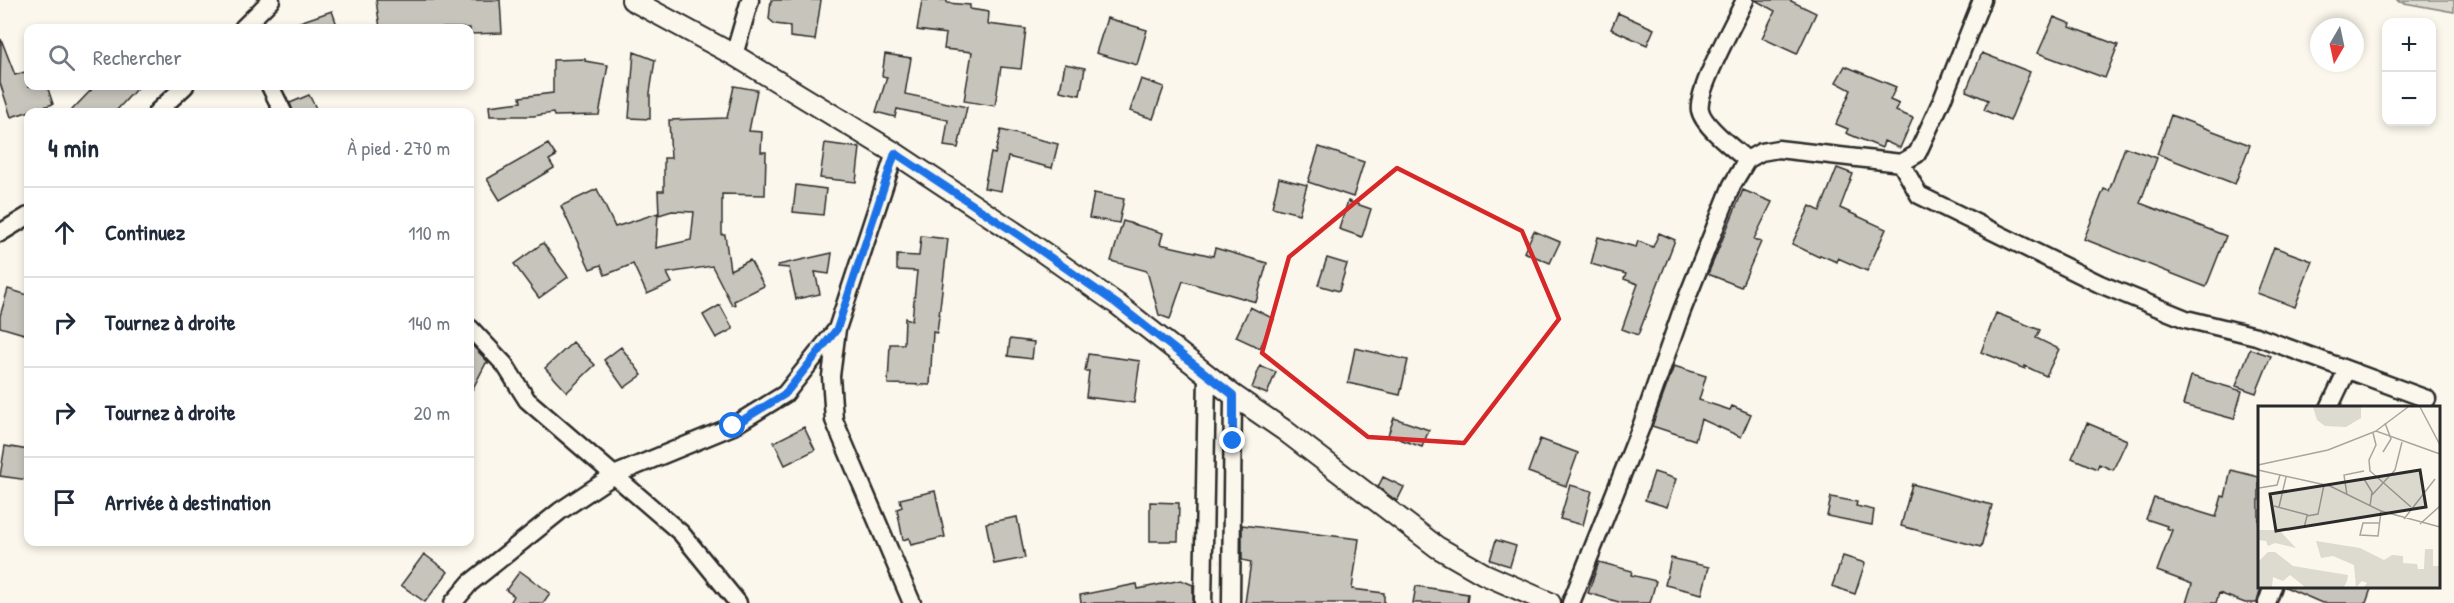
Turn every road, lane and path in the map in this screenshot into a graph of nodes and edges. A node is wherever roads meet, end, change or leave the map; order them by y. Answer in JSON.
{"nodes":[{"id":1,"x":271,"y":0,"type":"edge"},
{"id":2,"x":632,"y":0,"type":"edge"},
{"id":3,"x":750,"y":0,"type":"edge"},
{"id":4,"x":1745,"y":0,"type":"edge"},
{"id":5,"x":1982,"y":0,"type":"edge"},
{"id":6,"x":247,"y":24,"type":"edge"},
{"id":7,"x":734,"y":55,"type":"junction"},
{"id":8,"x":181,"y":90,"type":"edge"},
{"id":9,"x":272,"y":90,"type":"edge"},
{"id":10,"x":161,"y":108,"type":"edge"},
{"id":11,"x":281,"y":108,"type":"edge"},
{"id":12,"x":895,"y":153,"type":"junction"},
{"id":13,"x":1747,"y":160,"type":"junction"},
{"id":14,"x":1901,"y":164,"type":"junction"},
{"id":15,"x":24,"y":218,"type":"edge"},
{"id":16,"x":0,"y":233,"type":"edge"},
{"id":17,"x":837,"y":329,"type":"junction"},
{"id":18,"x":474,"y":332,"type":"edge"},
{"id":19,"x":2347,"y":370,"type":"junction"},
{"id":20,"x":1208,"y":375,"type":"junction"},
{"id":21,"x":1233,"y":395,"type":"junction"},
{"id":22,"x":2427,"y":399,"type":"dead end"},
{"id":23,"x":2329,"y":406,"type":"edge"},
{"id":24,"x":614,"y":475,"type":"junction"},
{"id":25,"x":2272,"y":588,"type":"edge"},
{"id":26,"x":453,"y":603,"type":"edge"},
{"id":27,"x":738,"y":603,"type":"edge"},
{"id":28,"x":912,"y":603,"type":"edge"},
{"id":29,"x":1203,"y":603,"type":"edge"},
{"id":30,"x":1231,"y":603,"type":"edge"},
{"id":31,"x":1550,"y":603,"type":"edge"},
{"id":32,"x":1571,"y":603,"type":"edge"},
{"id":33,"x":2267,"y":603,"type":"edge"}],
"edges":[{"from":1,"to":6,"type":"street"},
{"from":2,"to":7,"type":"street"},
{"from":3,"to":7,"type":"street"},
{"from":4,"to":13,"type":"street"},
{"from":5,"to":14,"type":"street"},
{"from":7,"to":12,"type":"street"},
{"from":8,"to":10,"type":"street"},
{"from":9,"to":11,"type":"street"},
{"from":12,"to":17,"type":"street"},
{"from":12,"to":20,"type":"street"},
{"from":13,"to":14,"type":"street"},
{"from":13,"to":32,"type":"street"},
{"from":14,"to":19,"type":"street"},
{"from":15,"to":16,"type":"street"},
{"from":17,"to":24,"type":"street"},
{"from":17,"to":28,"type":"street"},
{"from":18,"to":24,"type":"street"},
{"from":19,"to":22,"type":"street"},
{"from":19,"to":23,"type":"street"},
{"from":20,"to":21,"type":"street"},
{"from":20,"to":29,"type":"street"},
{"from":21,"to":30,"type":"street"},
{"from":21,"to":31,"type":"street"},
{"from":24,"to":26,"type":"street"},
{"from":24,"to":27,"type":"street"},
{"from":25,"to":33,"type":"street"}]}
